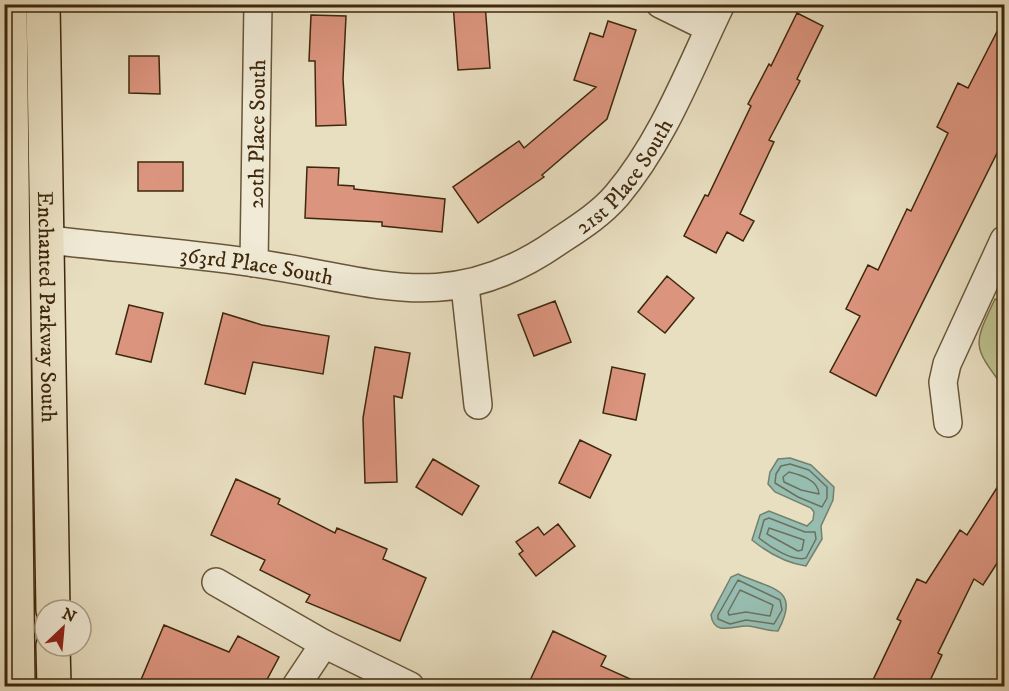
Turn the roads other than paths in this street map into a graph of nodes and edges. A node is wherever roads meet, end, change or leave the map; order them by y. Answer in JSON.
{"nodes":[{"id":1,"x":10,"y":4,"type":"edge"},
{"id":2,"x":43,"y":4,"type":"edge"},
{"id":3,"x":258,"y":4,"type":"edge"},
{"id":4,"x":660,"y":4,"type":"edge"},
{"id":5,"x":721,"y":4,"type":"edge"},
{"id":6,"x":709,"y":28,"type":"junction"},
{"id":7,"x":11,"y":83,"type":"junction"},
{"id":8,"x":48,"y":240,"type":"junction"},
{"id":9,"x":1005,"y":240,"type":"edge"},
{"id":10,"x":254,"y":263,"type":"junction"},
{"id":11,"x":465,"y":286,"type":"junction"},
{"id":12,"x":478,"y":405,"type":"dead end"},
{"id":13,"x":948,"y":423,"type":"dead end"},
{"id":14,"x":216,"y":582,"type":"dead end"},
{"id":15,"x":53,"y":598,"type":"edge"},
{"id":16,"x":324,"y":644,"type":"junction"},
{"id":17,"x":53,"y":658,"type":"edge"},
{"id":18,"x":18,"y":687,"type":"edge"},
{"id":19,"x":54,"y":687,"type":"edge"},
{"id":20,"x":296,"y":687,"type":"edge"},
{"id":21,"x":410,"y":687,"type":"edge"}],
"edges":[{"from":1,"to":7,"type":"main road","name":"Enchanted Parkway South"},
{"from":2,"to":8,"type":"main road","name":"Enchanted Parkway South"},
{"from":3,"to":10,"type":"street","name":"20th Place South"},
{"from":4,"to":6,"type":"street"},
{"from":5,"to":6,"type":"street","name":"21st Place South"},
{"from":6,"to":11,"type":"street","name":"21st Place South"},
{"from":7,"to":8,"type":"main road"},
{"from":7,"to":18,"type":"main road","name":"Enchanted Parkway South"},
{"from":8,"to":10,"type":"street","name":"363rd Place South"},
{"from":8,"to":15,"type":"main road","name":"Enchanted Parkway South"},
{"from":9,"to":13,"type":"street"},
{"from":10,"to":11,"type":"street","name":"363rd Place South"},
{"from":11,"to":12,"type":"street"},
{"from":14,"to":16,"type":"street"},
{"from":16,"to":20,"type":"street"},
{"from":16,"to":21,"type":"street"},
{"from":17,"to":19,"type":"main road"}]}
